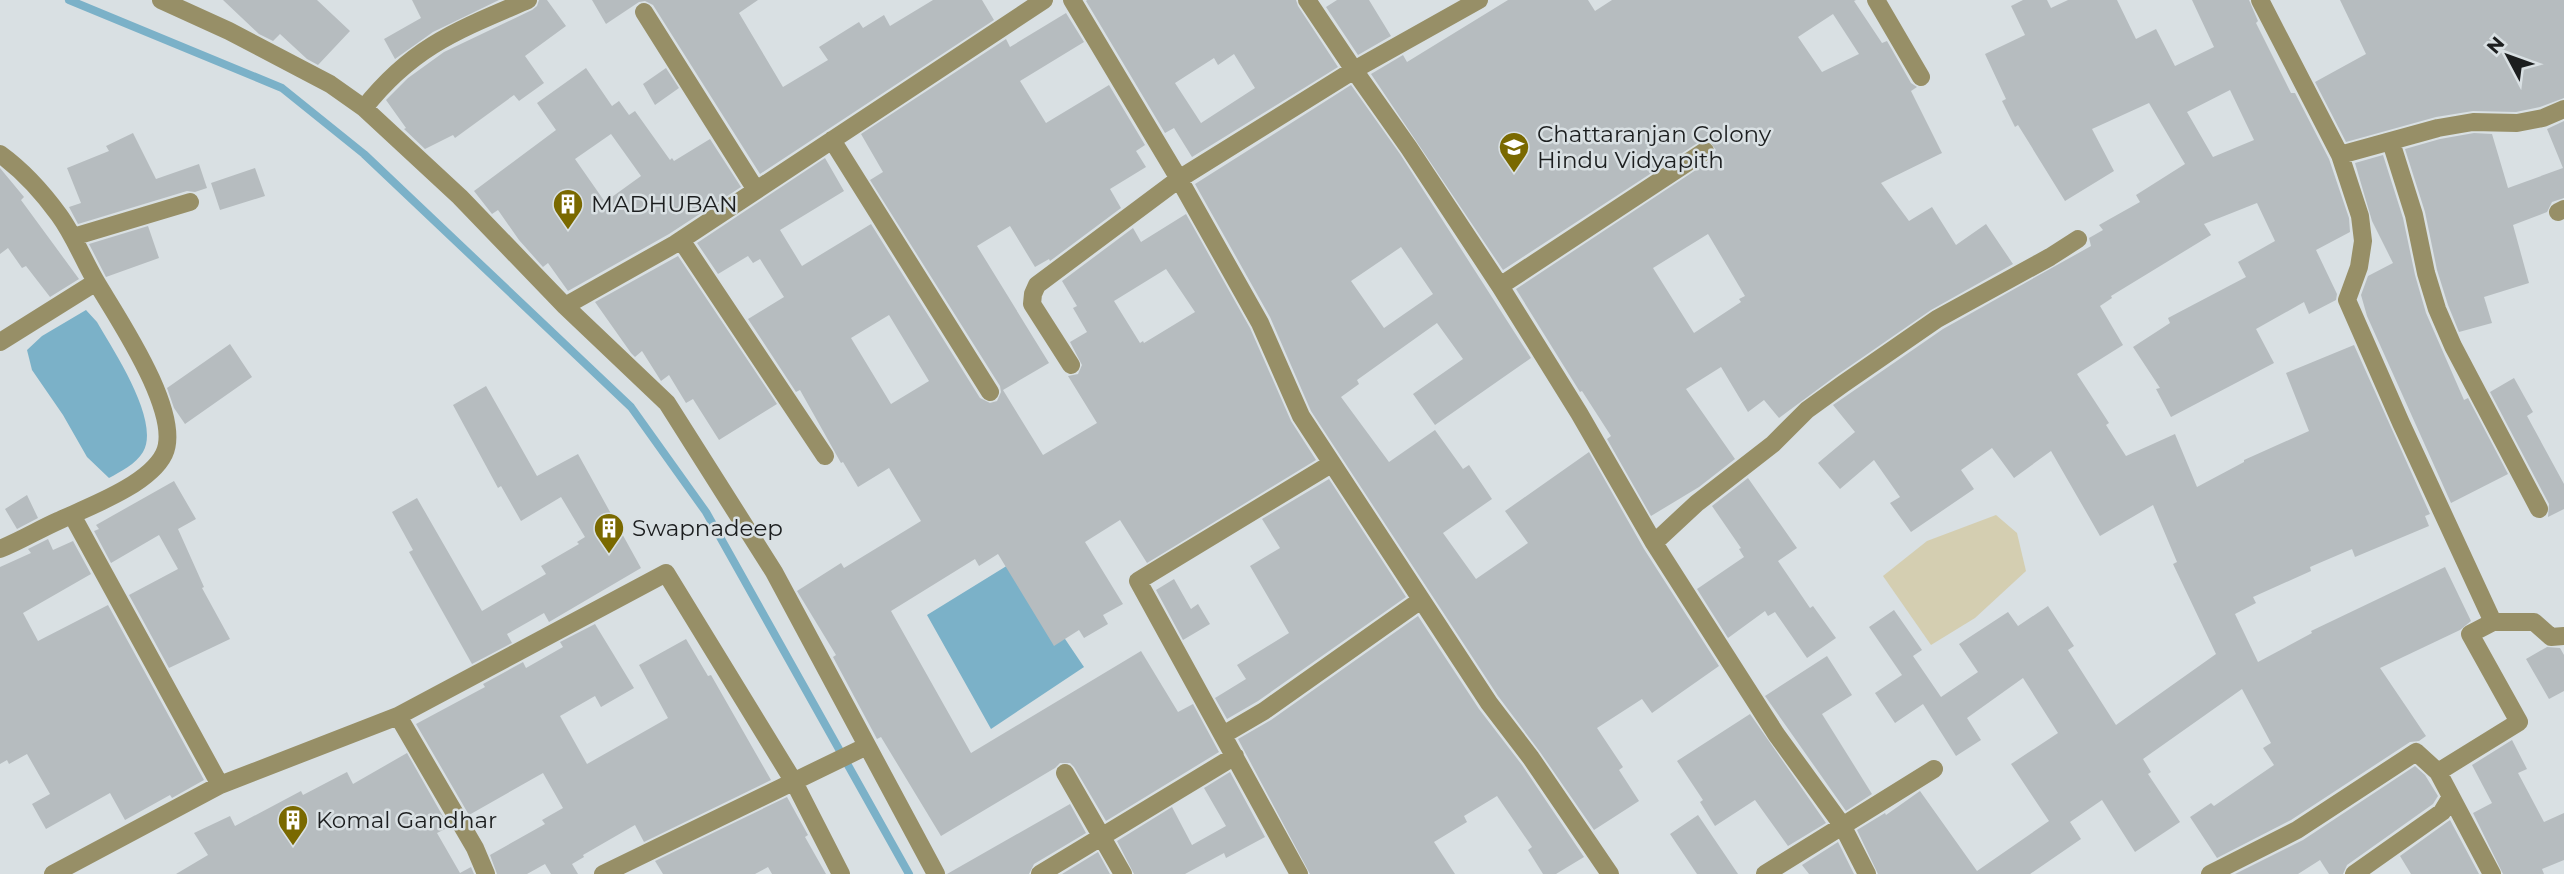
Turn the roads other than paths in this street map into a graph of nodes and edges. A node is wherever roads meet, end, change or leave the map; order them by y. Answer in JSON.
{"nodes":[{"id":1,"x":528,"y":0,"type":"edge"},
{"id":2,"x":1044,"y":0,"type":"edge"},
{"id":3,"x":1072,"y":0,"type":"edge"},
{"id":4,"x":1307,"y":0,"type":"edge"},
{"id":5,"x":1479,"y":0,"type":"edge"},
{"id":6,"x":1876,"y":0,"type":"edge"},
{"id":7,"x":2260,"y":0,"type":"edge"},
{"id":8,"x":174,"y":3,"type":"edge"},
{"id":9,"x":644,"y":12,"type":"dead end"},
{"id":10,"x":1354,"y":70,"type":"junction"},
{"id":11,"x":1921,"y":77,"type":"dead end"},
{"id":12,"x":364,"y":108,"type":"junction"},
{"id":13,"x":2564,"y":108,"type":"edge"},
{"id":14,"x":832,"y":140,"type":"junction"},
{"id":15,"x":2391,"y":142,"type":"junction"},
{"id":16,"x":1705,"y":150,"type":"dead end"},
{"id":17,"x":0,"y":154,"type":"edge"},
{"id":18,"x":2340,"y":155,"type":"junction"},
{"id":19,"x":1179,"y":179,"type":"junction"},
{"id":20,"x":756,"y":190,"type":"junction"},
{"id":21,"x":190,"y":202,"type":"dead end"},
{"id":22,"x":74,"y":237,"type":"junction"},
{"id":23,"x":2078,"y":239,"type":"dead end"},
{"id":24,"x":681,"y":240,"type":"junction"},
{"id":25,"x":96,"y":282,"type":"junction"},
{"id":26,"x":1500,"y":286,"type":"junction"},
{"id":27,"x":565,"y":306,"type":"junction"},
{"id":28,"x":0,"y":342,"type":"edge"},
{"id":29,"x":1071,"y":366,"type":"dead end"},
{"id":30,"x":990,"y":392,"type":"dead end"},
{"id":31,"x":824,"y":456,"type":"dead end"},
{"id":32,"x":1331,"y":464,"type":"junction"},
{"id":33,"x":2539,"y":509,"type":"dead end"},
{"id":34,"x":72,"y":515,"type":"junction"},
{"id":35,"x":1654,"y":543,"type":"junction"},
{"id":36,"x":0,"y":549,"type":"edge"},
{"id":37,"x":1421,"y":600,"type":"junction"},
{"id":38,"x":2493,"y":622,"type":"junction"},
{"id":39,"x":2564,"y":636,"type":"edge"},
{"id":40,"x":398,"y":716,"type":"junction"},
{"id":41,"x":1223,"y":735,"type":"junction"},
{"id":42,"x":861,"y":749,"type":"junction"},
{"id":43,"x":1234,"y":757,"type":"junction"},
{"id":44,"x":1934,"y":769,"type":"dead end"},
{"id":45,"x":1065,"y":772,"type":"dead end"},
{"id":46,"x":2438,"y":772,"type":"junction"},
{"id":47,"x":794,"y":782,"type":"junction"},
{"id":48,"x":220,"y":785,"type":"junction"},
{"id":49,"x":2451,"y":797,"type":"junction"},
{"id":50,"x":1842,"y":825,"type":"junction"},
{"id":51,"x":1102,"y":836,"type":"junction"},
{"id":52,"x":53,"y":874,"type":"edge"},
{"id":53,"x":486,"y":874,"type":"edge"},
{"id":54,"x":603,"y":874,"type":"edge"},
{"id":55,"x":841,"y":874,"type":"edge"},
{"id":56,"x":936,"y":874,"type":"edge"},
{"id":57,"x":1040,"y":874,"type":"edge"},
{"id":58,"x":1123,"y":874,"type":"edge"},
{"id":59,"x":1299,"y":874,"type":"edge"},
{"id":60,"x":1610,"y":874,"type":"edge"},
{"id":61,"x":1765,"y":874,"type":"edge"},
{"id":62,"x":1867,"y":874,"type":"edge"},
{"id":63,"x":2210,"y":874,"type":"edge"},
{"id":64,"x":2354,"y":874,"type":"edge"},
{"id":65,"x":2492,"y":874,"type":"edge"}],
"edges":[{"from":1,"to":12,"type":"street"},
{"from":2,"to":14,"type":"street"},
{"from":3,"to":19,"type":"street"},
{"from":4,"to":10,"type":"street"},
{"from":5,"to":10,"type":"street"},
{"from":6,"to":11,"type":"street"},
{"from":7,"to":18,"type":"street"},
{"from":8,"to":12,"type":"street"},
{"from":9,"to":20,"type":"street"},
{"from":10,"to":19,"type":"street"},
{"from":10,"to":26,"type":"street"},
{"from":12,"to":27,"type":"street"},
{"from":13,"to":15,"type":"street"},
{"from":14,"to":20,"type":"street"},
{"from":14,"to":30,"type":"street"},
{"from":15,"to":18,"type":"street"},
{"from":15,"to":33,"type":"street"},
{"from":16,"to":26,"type":"street"},
{"from":17,"to":22,"type":"street"},
{"from":18,"to":38,"type":"street"},
{"from":19,"to":29,"type":"street"},
{"from":19,"to":32,"type":"street"},
{"from":20,"to":24,"type":"street"},
{"from":21,"to":22,"type":"street"},
{"from":22,"to":25,"type":"street"},
{"from":23,"to":35,"type":"street"},
{"from":24,"to":27,"type":"street"},
{"from":24,"to":31,"type":"street"},
{"from":25,"to":28,"type":"street"},
{"from":25,"to":34,"type":"street"},
{"from":26,"to":35,"type":"street"},
{"from":27,"to":42,"type":"street"},
{"from":32,"to":37,"type":"street"},
{"from":32,"to":41,"type":"street"},
{"from":34,"to":36,"type":"street"},
{"from":34,"to":48,"type":"street"},
{"from":35,"to":50,"type":"street"},
{"from":37,"to":41,"type":"street"},
{"from":37,"to":60,"type":"street"},
{"from":38,"to":39,"type":"street"},
{"from":38,"to":46,"type":"street"},
{"from":40,"to":47,"type":"street"},
{"from":40,"to":48,"type":"street"},
{"from":40,"to":53,"type":"street"},
{"from":41,"to":43,"type":"street"},
{"from":42,"to":47,"type":"street"},
{"from":42,"to":56,"type":"street"},
{"from":43,"to":51,"type":"street"},
{"from":43,"to":59,"type":"street"},
{"from":44,"to":50,"type":"street"},
{"from":45,"to":51,"type":"street"},
{"from":46,"to":49,"type":"street"},
{"from":46,"to":63,"type":"street"},
{"from":47,"to":54,"type":"street"},
{"from":47,"to":55,"type":"street"},
{"from":48,"to":52,"type":"street"},
{"from":49,"to":64,"type":"street"},
{"from":49,"to":65,"type":"street"},
{"from":50,"to":61,"type":"street"},
{"from":50,"to":62,"type":"street"},
{"from":51,"to":57,"type":"street"},
{"from":51,"to":58,"type":"street"}]}
